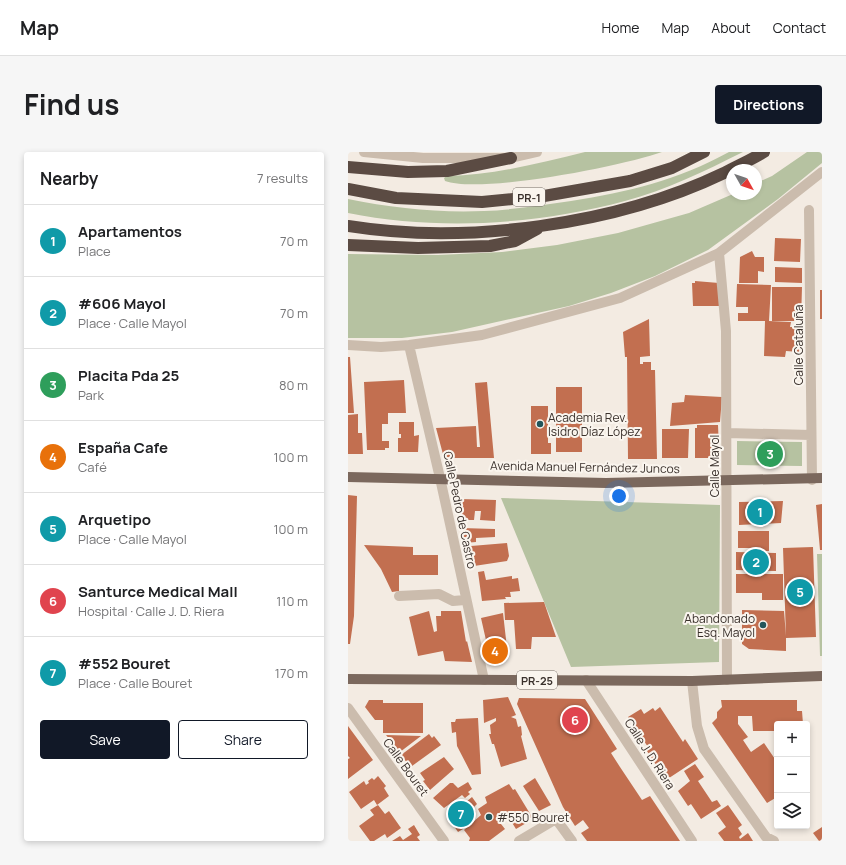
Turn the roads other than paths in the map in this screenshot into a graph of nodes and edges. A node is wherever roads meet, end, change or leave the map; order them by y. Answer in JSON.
{"nodes":[{"id":1,"x":364,"y":152,"type":"edge"},
{"id":2,"x":538,"y":152,"type":"edge"},
{"id":3,"x":704,"y":152,"type":"edge"},
{"id":4,"x":764,"y":152,"type":"edge"},
{"id":5,"x":511,"y":158,"type":"junction"},
{"id":6,"x":348,"y":167,"type":"edge"},
{"id":7,"x":822,"y":172,"type":"edge"},
{"id":8,"x":348,"y":189,"type":"edge"},
{"id":9,"x":809,"y":210,"type":"dead end"},
{"id":10,"x":348,"y":226,"type":"edge"},
{"id":11,"x":540,"y":227,"type":"junction"},
{"id":12,"x":348,"y":245,"type":"edge"},
{"id":13,"x":719,"y":253,"type":"junction"},
{"id":14,"x":817,"y":325,"type":"edge"},
{"id":15,"x":348,"y":345,"type":"edge"},
{"id":16,"x":409,"y":345,"type":"junction"},
{"id":17,"x":727,"y":433,"type":"junction"},
{"id":18,"x":811,"y":435,"type":"junction"},
{"id":19,"x":348,"y":477,"type":"edge"},
{"id":20,"x":440,"y":478,"type":"junction"},
{"id":21,"x":817,"y":479,"type":"edge"},
{"id":22,"x":726,"y":481,"type":"junction"},
{"id":23,"x":399,"y":596,"type":"dead end"},
{"id":24,"x":465,"y":600,"type":"junction"},
{"id":25,"x":822,"y":676,"type":"edge"},
{"id":26,"x":348,"y":680,"type":"edge"},
{"id":27,"x":484,"y":680,"type":"junction"},
{"id":28,"x":586,"y":680,"type":"junction"},
{"id":29,"x":727,"y":680,"type":"junction"},
{"id":30,"x":692,"y":681,"type":"junction"},
{"id":31,"x":348,"y":708,"type":"edge"},
{"id":32,"x":444,"y":841,"type":"edge"},
{"id":33,"x":519,"y":841,"type":"edge"},
{"id":34,"x":572,"y":841,"type":"edge"},
{"id":35,"x":692,"y":841,"type":"edge"},
{"id":36,"x":774,"y":841,"type":"edge"}],
"edges":[{"from":1,"to":5,"type":"street"},
{"from":2,"to":5,"type":"street"},
{"from":3,"to":8,"type":"highway","number":"PR-1"},
{"from":4,"to":11,"type":"highway"},
{"from":5,"to":6,"type":"highway"},
{"from":7,"to":13,"type":"street"},
{"from":9,"to":14,"type":"street","name":"Calle Cataluña"},
{"from":10,"to":11,"type":"highway"},
{"from":11,"to":12,"type":"highway"},
{"from":13,"to":16,"type":"street"},
{"from":13,"to":17,"type":"street","name":"Calle Mayol"},
{"from":14,"to":18,"type":"street","name":"Calle Cataluña"},
{"from":15,"to":16,"type":"street"},
{"from":16,"to":20,"type":"street","name":"Calle Pedro de Castro"},
{"from":17,"to":18,"type":"street"},
{"from":17,"to":22,"type":"street","name":"Calle Mayol"},
{"from":18,"to":21,"type":"street","name":"Calle Cataluña"},
{"from":19,"to":20,"type":"main road","name":"Avenida Manuel Fernández Juncos"},
{"from":20,"to":22,"type":"main road","name":"Avenida Manuel Fernández Juncos"},
{"from":20,"to":24,"type":"street","name":"Calle Pedro de Castro"},
{"from":21,"to":22,"type":"main road","name":"Avenida Manuel Fernández Juncos"},
{"from":22,"to":29,"type":"street","name":"Calle Mayol"},
{"from":23,"to":24,"type":"street"},
{"from":24,"to":27,"type":"street","name":"Calle Pedro de Castro"},
{"from":25,"to":29,"type":"main road","number":"PR-25"},
{"from":26,"to":27,"type":"main road","number":"PR-25"},
{"from":27,"to":28,"type":"main road","number":"PR-25"},
{"from":28,"to":30,"type":"main road","number":"PR-25"},
{"from":28,"to":35,"type":"street","name":"Calle J. D. Riera"},
{"from":29,"to":30,"type":"main road","number":"PR-25"},
{"from":30,"to":36,"type":"street"},
{"from":31,"to":32,"type":"street","name":"Calle Bouret"},
{"from":33,"to":34,"type":"street"}]}
